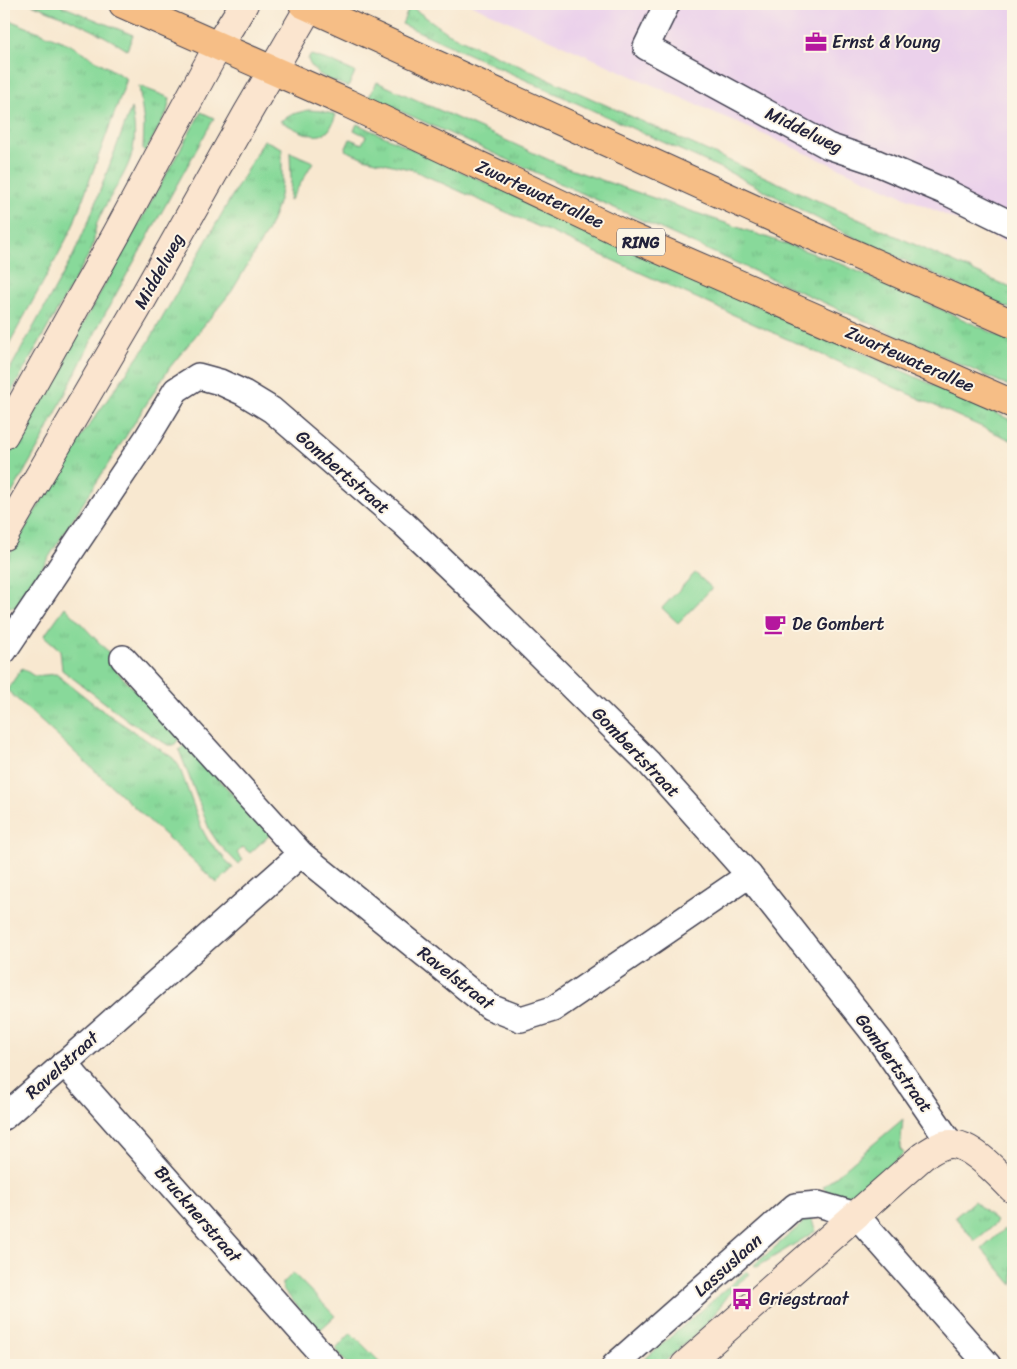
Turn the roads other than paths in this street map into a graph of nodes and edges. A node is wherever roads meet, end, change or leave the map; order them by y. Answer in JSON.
{"nodes":[{"id":1,"x":123,"y":4,"type":"edge"},
{"id":2,"x":244,"y":4,"type":"edge"},
{"id":3,"x":667,"y":4,"type":"edge"},
{"id":4,"x":308,"y":5,"type":"edge"},
{"id":5,"x":218,"y":46,"type":"junction"},
{"id":6,"x":273,"y":70,"type":"junction"},
{"id":7,"x":1010,"y":224,"type":"dead end"},
{"id":8,"x":1013,"y":324,"type":"edge"},
{"id":9,"x":1013,"y":404,"type":"edge"},
{"id":10,"x":4,"y":435,"type":"edge"},
{"id":11,"x":4,"y":536,"type":"edge"},
{"id":12,"x":4,"y":650,"type":"edge"},
{"id":13,"x":123,"y":658,"type":"dead end"},
{"id":14,"x":300,"y":854,"type":"junction"},
{"id":15,"x":749,"y":875,"type":"junction"},
{"id":16,"x":64,"y":1063,"type":"junction"},
{"id":17,"x":4,"y":1117,"type":"edge"},
{"id":18,"x":951,"y":1144,"type":"junction"},
{"id":19,"x":1013,"y":1189,"type":"edge"},
{"id":20,"x":856,"y":1215,"type":"junction"},
{"id":21,"x":331,"y":1365,"type":"edge"},
{"id":22,"x":615,"y":1365,"type":"edge"},
{"id":23,"x":685,"y":1365,"type":"edge"},
{"id":24,"x":988,"y":1365,"type":"edge"}],
"edges":[{"from":1,"to":5,"type":"main road","name":"Zwartewaterallee","number":"RING"},
{"from":2,"to":5,"type":"main road"},
{"from":3,"to":7,"type":"street","name":"Middelweg"},
{"from":4,"to":6,"type":"main road","name":"Middelweg"},
{"from":4,"to":8,"type":"main road"},
{"from":5,"to":6,"type":"main road","name":"Zwartewaterallee","number":"RING"},
{"from":5,"to":10,"type":"main road"},
{"from":6,"to":9,"type":"main road","name":"Zwartewaterallee","number":"RING"},
{"from":6,"to":11,"type":"main road","name":"Middelweg"},
{"from":12,"to":15,"type":"street","name":"Gombertstraat"},
{"from":13,"to":14,"type":"street","name":"Ravelstraat"},
{"from":14,"to":15,"type":"street","name":"Ravelstraat"},
{"from":14,"to":16,"type":"street","name":"Ravelstraat"},
{"from":15,"to":18,"type":"street","name":"Gombertstraat"},
{"from":16,"to":17,"type":"street","name":"Ravelstraat"},
{"from":16,"to":21,"type":"street","name":"Brucknerstraat"},
{"from":18,"to":19,"type":"main road"},
{"from":18,"to":20,"type":"main road"},
{"from":20,"to":22,"type":"street","name":"Lassuslaan"},
{"from":20,"to":23,"type":"main road"},
{"from":20,"to":24,"type":"street"}]}
